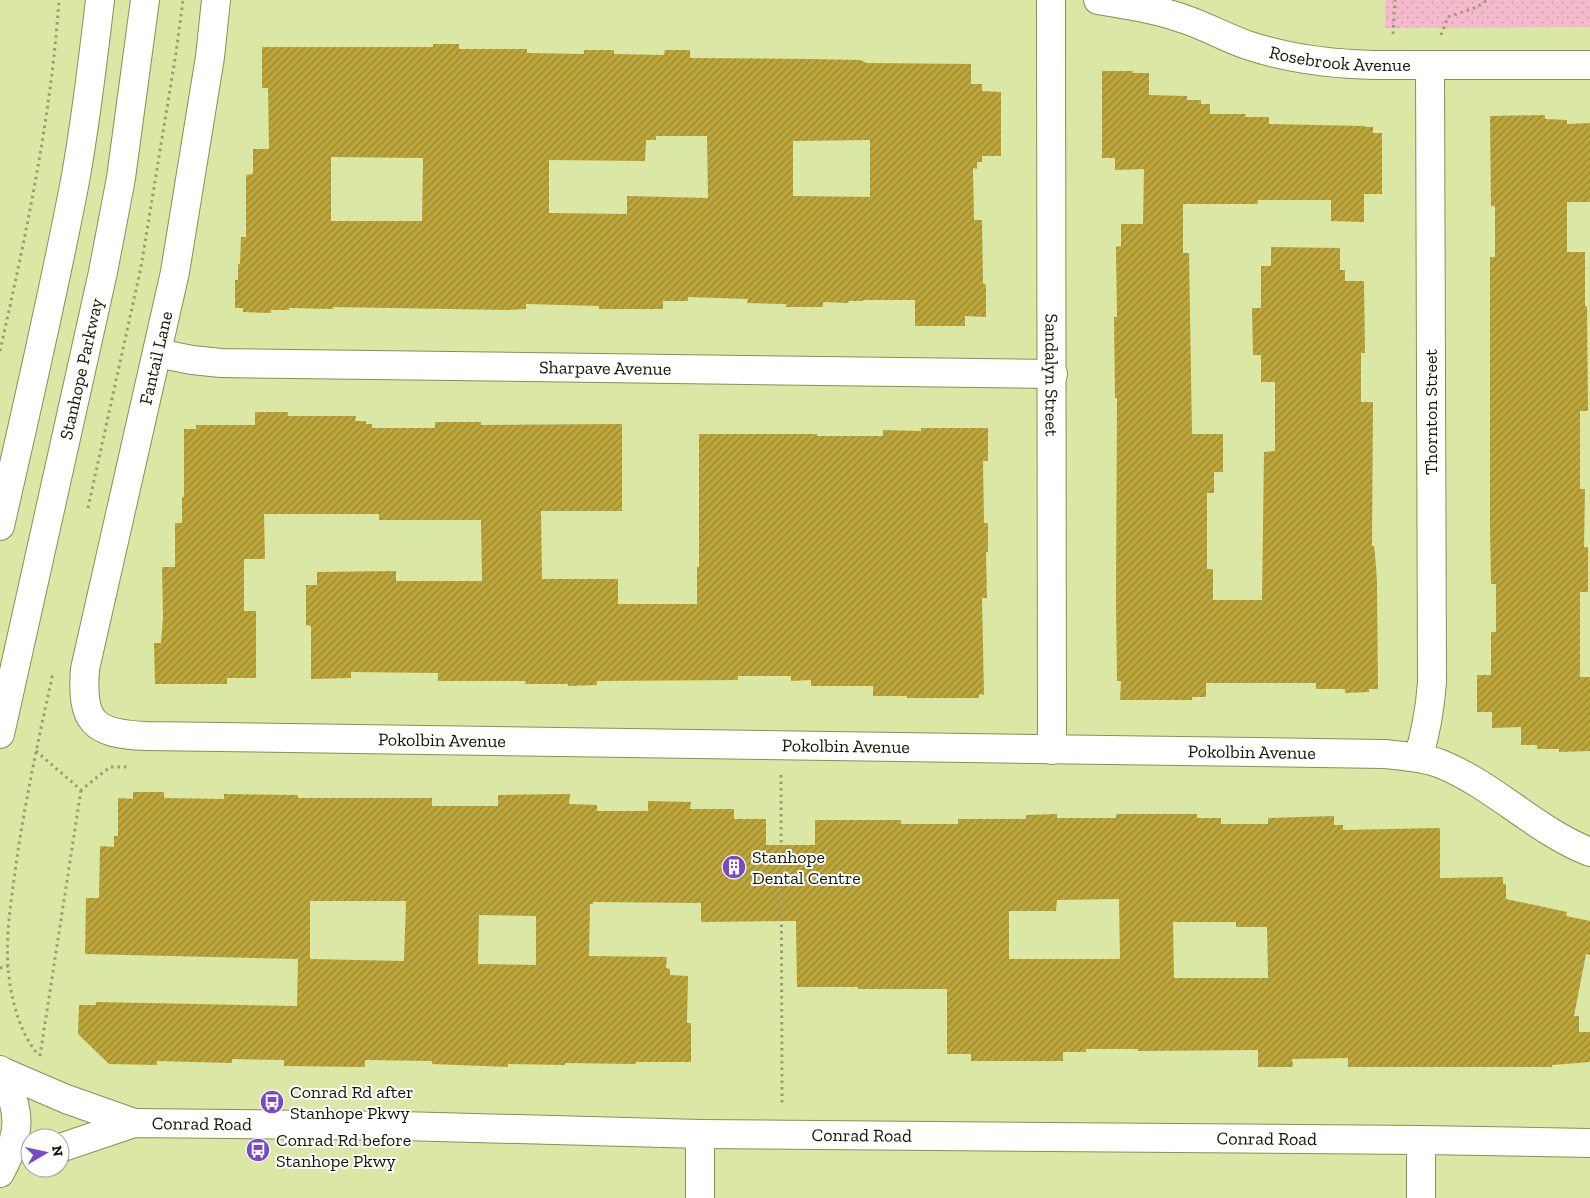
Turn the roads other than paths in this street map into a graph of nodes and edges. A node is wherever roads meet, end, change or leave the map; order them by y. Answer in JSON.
{"nodes":[{"id":1,"x":100,"y":0,"type":"edge"},
{"id":2,"x":145,"y":0,"type":"edge"},
{"id":3,"x":216,"y":0,"type":"edge"},
{"id":4,"x":1051,"y":0,"type":"edge"},
{"id":5,"x":1098,"y":0,"type":"edge"},
{"id":6,"x":1190,"y":10,"type":"edge"},
{"id":7,"x":1430,"y":65,"type":"junction"},
{"id":8,"x":1590,"y":65,"type":"edge"},
{"id":9,"x":158,"y":353,"type":"junction"},
{"id":10,"x":1053,"y":374,"type":"junction"},
{"id":11,"x":0,"y":526,"type":"edge"},
{"id":12,"x":87,"y":712,"type":"joint"},
{"id":13,"x":0,"y":734,"type":"edge"},
{"id":14,"x":1052,"y":750,"type":"junction"},
{"id":15,"x":1418,"y":758,"type":"junction"},
{"id":16,"x":1590,"y":852,"type":"edge"},
{"id":17,"x":0,"y":1070,"type":"edge"},
{"id":18,"x":134,"y":1123,"type":"junction"},
{"id":19,"x":700,"y":1134,"type":"junction"},
{"id":20,"x":1421,"y":1140,"type":"junction"},
{"id":21,"x":1590,"y":1143,"type":"edge"},
{"id":22,"x":70,"y":1145,"type":"edge"},
{"id":23,"x":20,"y":1164,"type":"edge"},
{"id":24,"x":0,"y":1173,"type":"edge"},
{"id":25,"x":700,"y":1198,"type":"edge"},
{"id":26,"x":1421,"y":1198,"type":"edge"}],
"edges":[{"from":1,"to":11,"type":"street"},
{"from":2,"to":13,"type":"street","name":"Stanhope Parkway"},
{"from":3,"to":9,"type":"street","name":"Fantail Lane"},
{"from":4,"to":10,"type":"street","name":"Sandalyn Street"},
{"from":5,"to":6,"type":"street","name":"Rosebrook Avenue"},
{"from":6,"to":7,"type":"street","name":"Rosebrook Avenue"},
{"from":7,"to":8,"type":"street","name":"Rosebrook Avenue"},
{"from":7,"to":15,"type":"street","name":"Thornton Street"},
{"from":9,"to":10,"type":"street","name":"Sharpave Avenue"},
{"from":9,"to":12,"type":"street","name":"Fantail Lane"},
{"from":10,"to":14,"type":"street","name":"Sandalyn Street"},
{"from":12,"to":14,"type":"street","name":"Pokolbin Avenue"},
{"from":14,"to":15,"type":"street","name":"Pokolbin Avenue"},
{"from":15,"to":16,"type":"street","name":"Pokolbin Avenue"},
{"from":17,"to":18,"type":"street","name":"Conrad Road"},
{"from":17,"to":24,"type":"street"},
{"from":18,"to":19,"type":"street","name":"Conrad Road"},
{"from":18,"to":22,"type":"street","name":"Conrad Road"},
{"from":19,"to":20,"type":"street","name":"Conrad Road"},
{"from":19,"to":25,"type":"street"},
{"from":20,"to":21,"type":"street","name":"Conrad Road"},
{"from":20,"to":26,"type":"street"},
{"from":23,"to":24,"type":"street"}]}
